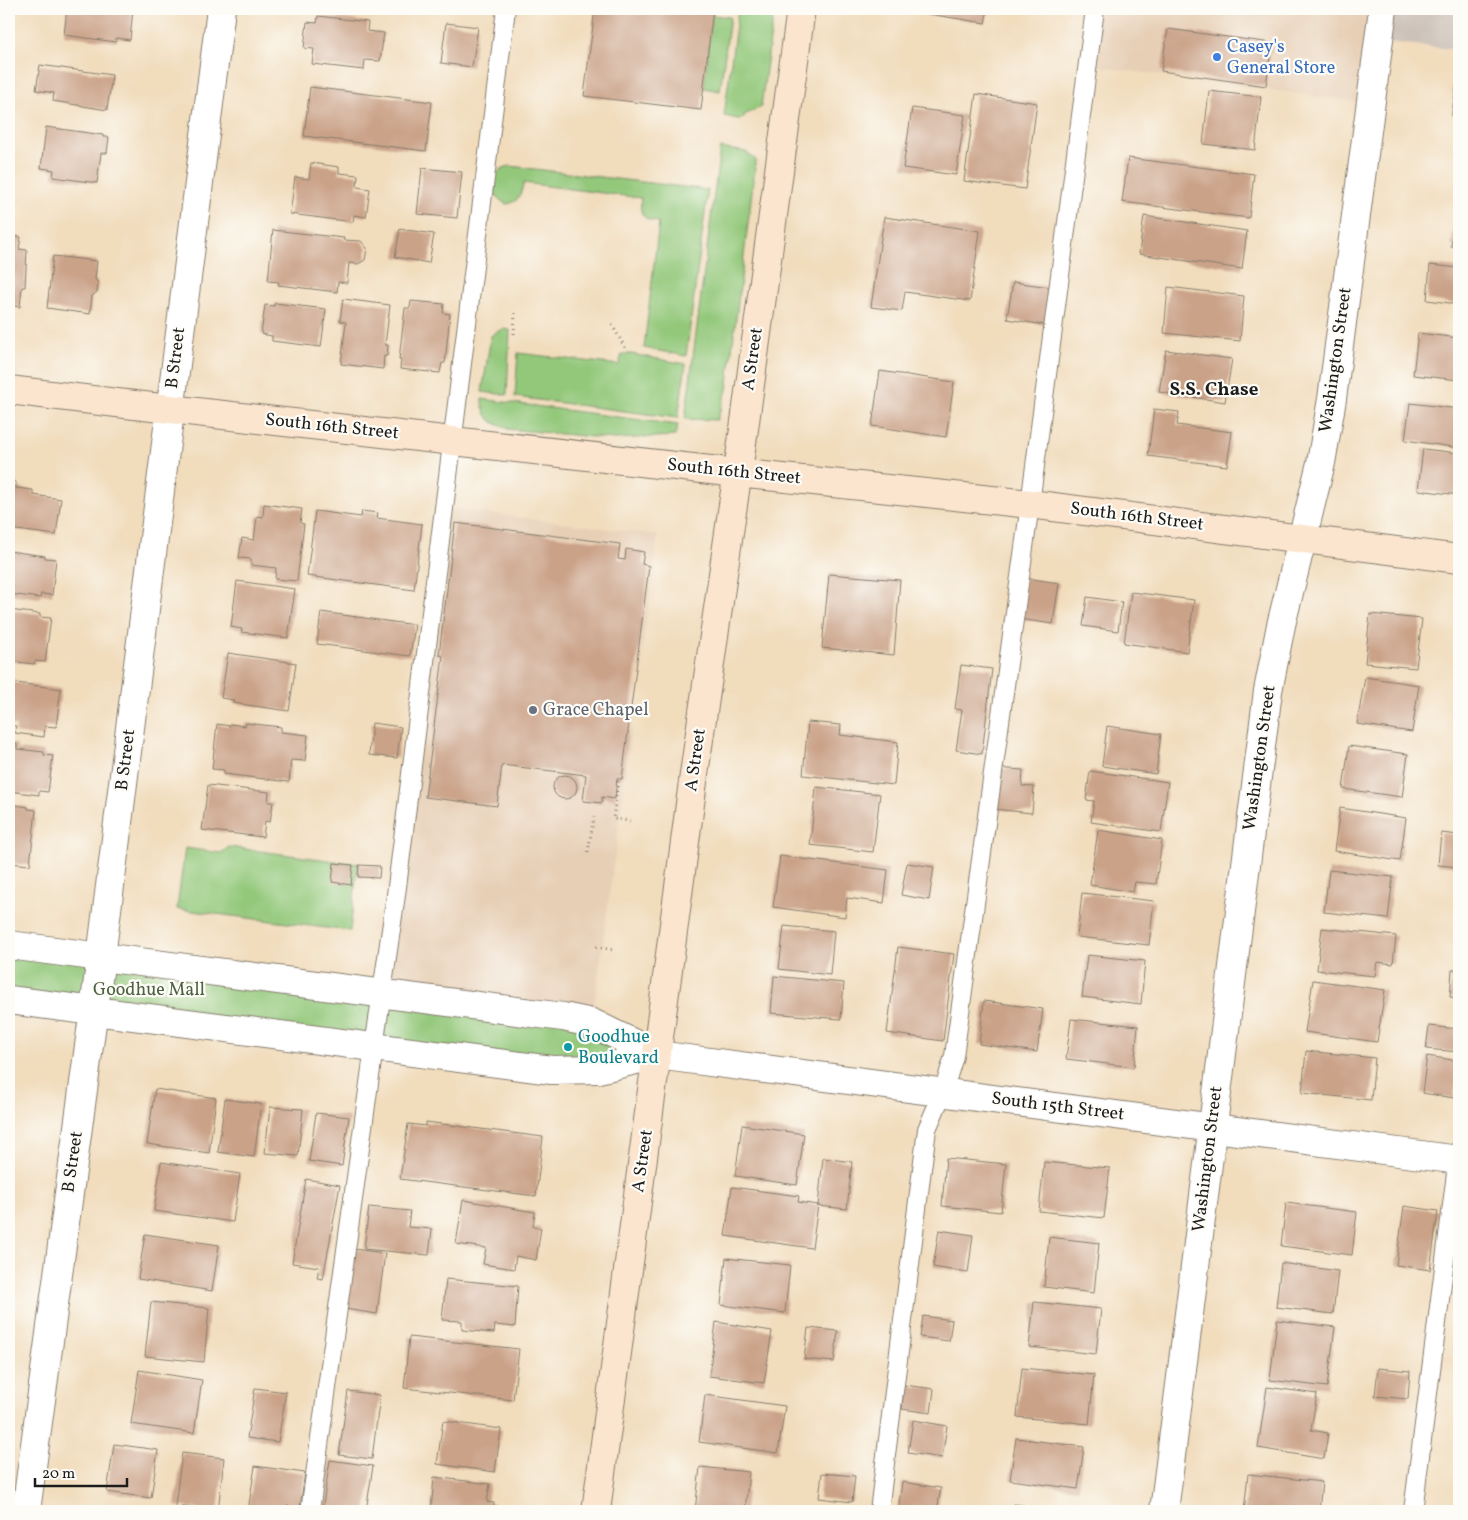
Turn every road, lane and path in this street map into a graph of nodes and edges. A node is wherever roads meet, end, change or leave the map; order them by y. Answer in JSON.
{"nodes":[{"id":1,"x":221,"y":9,"type":"edge"},
{"id":2,"x":506,"y":9,"type":"edge"},
{"id":3,"x":801,"y":9,"type":"edge"},
{"id":4,"x":1095,"y":9,"type":"edge"},
{"id":5,"x":1383,"y":9,"type":"edge"},
{"id":6,"x":515,"y":313,"type":"dead end"},
{"id":7,"x":612,"y":325,"type":"dead end"},
{"id":8,"x":514,"y":334,"type":"dead end"},
{"id":9,"x":626,"y":349,"type":"dead end"},
{"id":10,"x":9,"y":390,"type":"edge"},
{"id":11,"x":170,"y":409,"type":"junction"},
{"id":12,"x":453,"y":441,"type":"junction"},
{"id":13,"x":737,"y":473,"type":"junction"},
{"id":14,"x":1030,"y":504,"type":"junction"},
{"id":15,"x":1303,"y":539,"type":"junction"},
{"id":16,"x":1459,"y":559,"type":"edge"},
{"id":17,"x":618,"y":781,"type":"dead end"},
{"id":18,"x":594,"y":817,"type":"dead end"},
{"id":19,"x":630,"y":821,"type":"dead end"},
{"id":20,"x":588,"y":852,"type":"dead end"},
{"id":21,"x":9,"y":945,"type":"edge"},
{"id":22,"x":596,"y":948,"type":"dead end"},
{"id":23,"x":614,"y":950,"type":"dead end"},
{"id":24,"x":101,"y":957,"type":"junction"},
{"id":25,"x":381,"y":993,"type":"junction"},
{"id":26,"x":9,"y":1000,"type":"edge"},
{"id":27,"x":94,"y":1012,"type":"junction"},
{"id":28,"x":374,"y":1047,"type":"junction"},
{"id":29,"x":658,"y":1055,"type":"junction"},
{"id":30,"x":943,"y":1092,"type":"junction"},
{"id":31,"x":1212,"y":1127,"type":"junction"},
{"id":32,"x":1459,"y":1157,"type":"edge"},
{"id":33,"x":26,"y":1511,"type":"edge"},
{"id":34,"x":310,"y":1511,"type":"edge"},
{"id":35,"x":596,"y":1511,"type":"edge"},
{"id":36,"x":879,"y":1511,"type":"edge"},
{"id":37,"x":1164,"y":1511,"type":"edge"},
{"id":38,"x":1413,"y":1511,"type":"edge"}],
"edges":[{"from":1,"to":11,"type":"street","name":"B Street"},
{"from":2,"to":12,"type":"lane"},
{"from":3,"to":13,"type":"main road","name":"A Street"},
{"from":4,"to":14,"type":"lane"},
{"from":5,"to":15,"type":"street","name":"Washington Street"},
{"from":6,"to":8,"type":"path"},
{"from":7,"to":9,"type":"path"},
{"from":10,"to":11,"type":"main road","name":"South 16th Street"},
{"from":11,"to":12,"type":"main road","name":"South 16th Street"},
{"from":11,"to":24,"type":"street","name":"B Street"},
{"from":12,"to":13,"type":"main road","name":"South 16th Street"},
{"from":12,"to":25,"type":"lane"},
{"from":13,"to":14,"type":"main road","name":"South 16th Street"},
{"from":13,"to":29,"type":"main road","name":"A Street"},
{"from":14,"to":15,"type":"main road","name":"South 16th Street"},
{"from":14,"to":30,"type":"lane"},
{"from":15,"to":16,"type":"main road","name":"South 16th Street"},
{"from":15,"to":31,"type":"street","name":"Washington Street"},
{"from":17,"to":19,"type":"path"},
{"from":18,"to":20,"type":"path"},
{"from":21,"to":24,"type":"street"},
{"from":22,"to":23,"type":"path"},
{"from":24,"to":25,"type":"street"},
{"from":24,"to":27,"type":"street","name":"B Street"},
{"from":25,"to":28,"type":"lane"},
{"from":25,"to":29,"type":"street"},
{"from":26,"to":27,"type":"street"},
{"from":27,"to":28,"type":"street"},
{"from":27,"to":33,"type":"street","name":"B Street"},
{"from":28,"to":29,"type":"street"},
{"from":28,"to":34,"type":"lane"},
{"from":29,"to":30,"type":"street","name":"South 15th Street"},
{"from":29,"to":35,"type":"main road","name":"A Street"},
{"from":30,"to":31,"type":"street","name":"South 15th Street"},
{"from":30,"to":36,"type":"lane"},
{"from":31,"to":32,"type":"street","name":"South 15th Street"},
{"from":31,"to":37,"type":"street","name":"Washington Street"},
{"from":32,"to":38,"type":"lane"}]}
